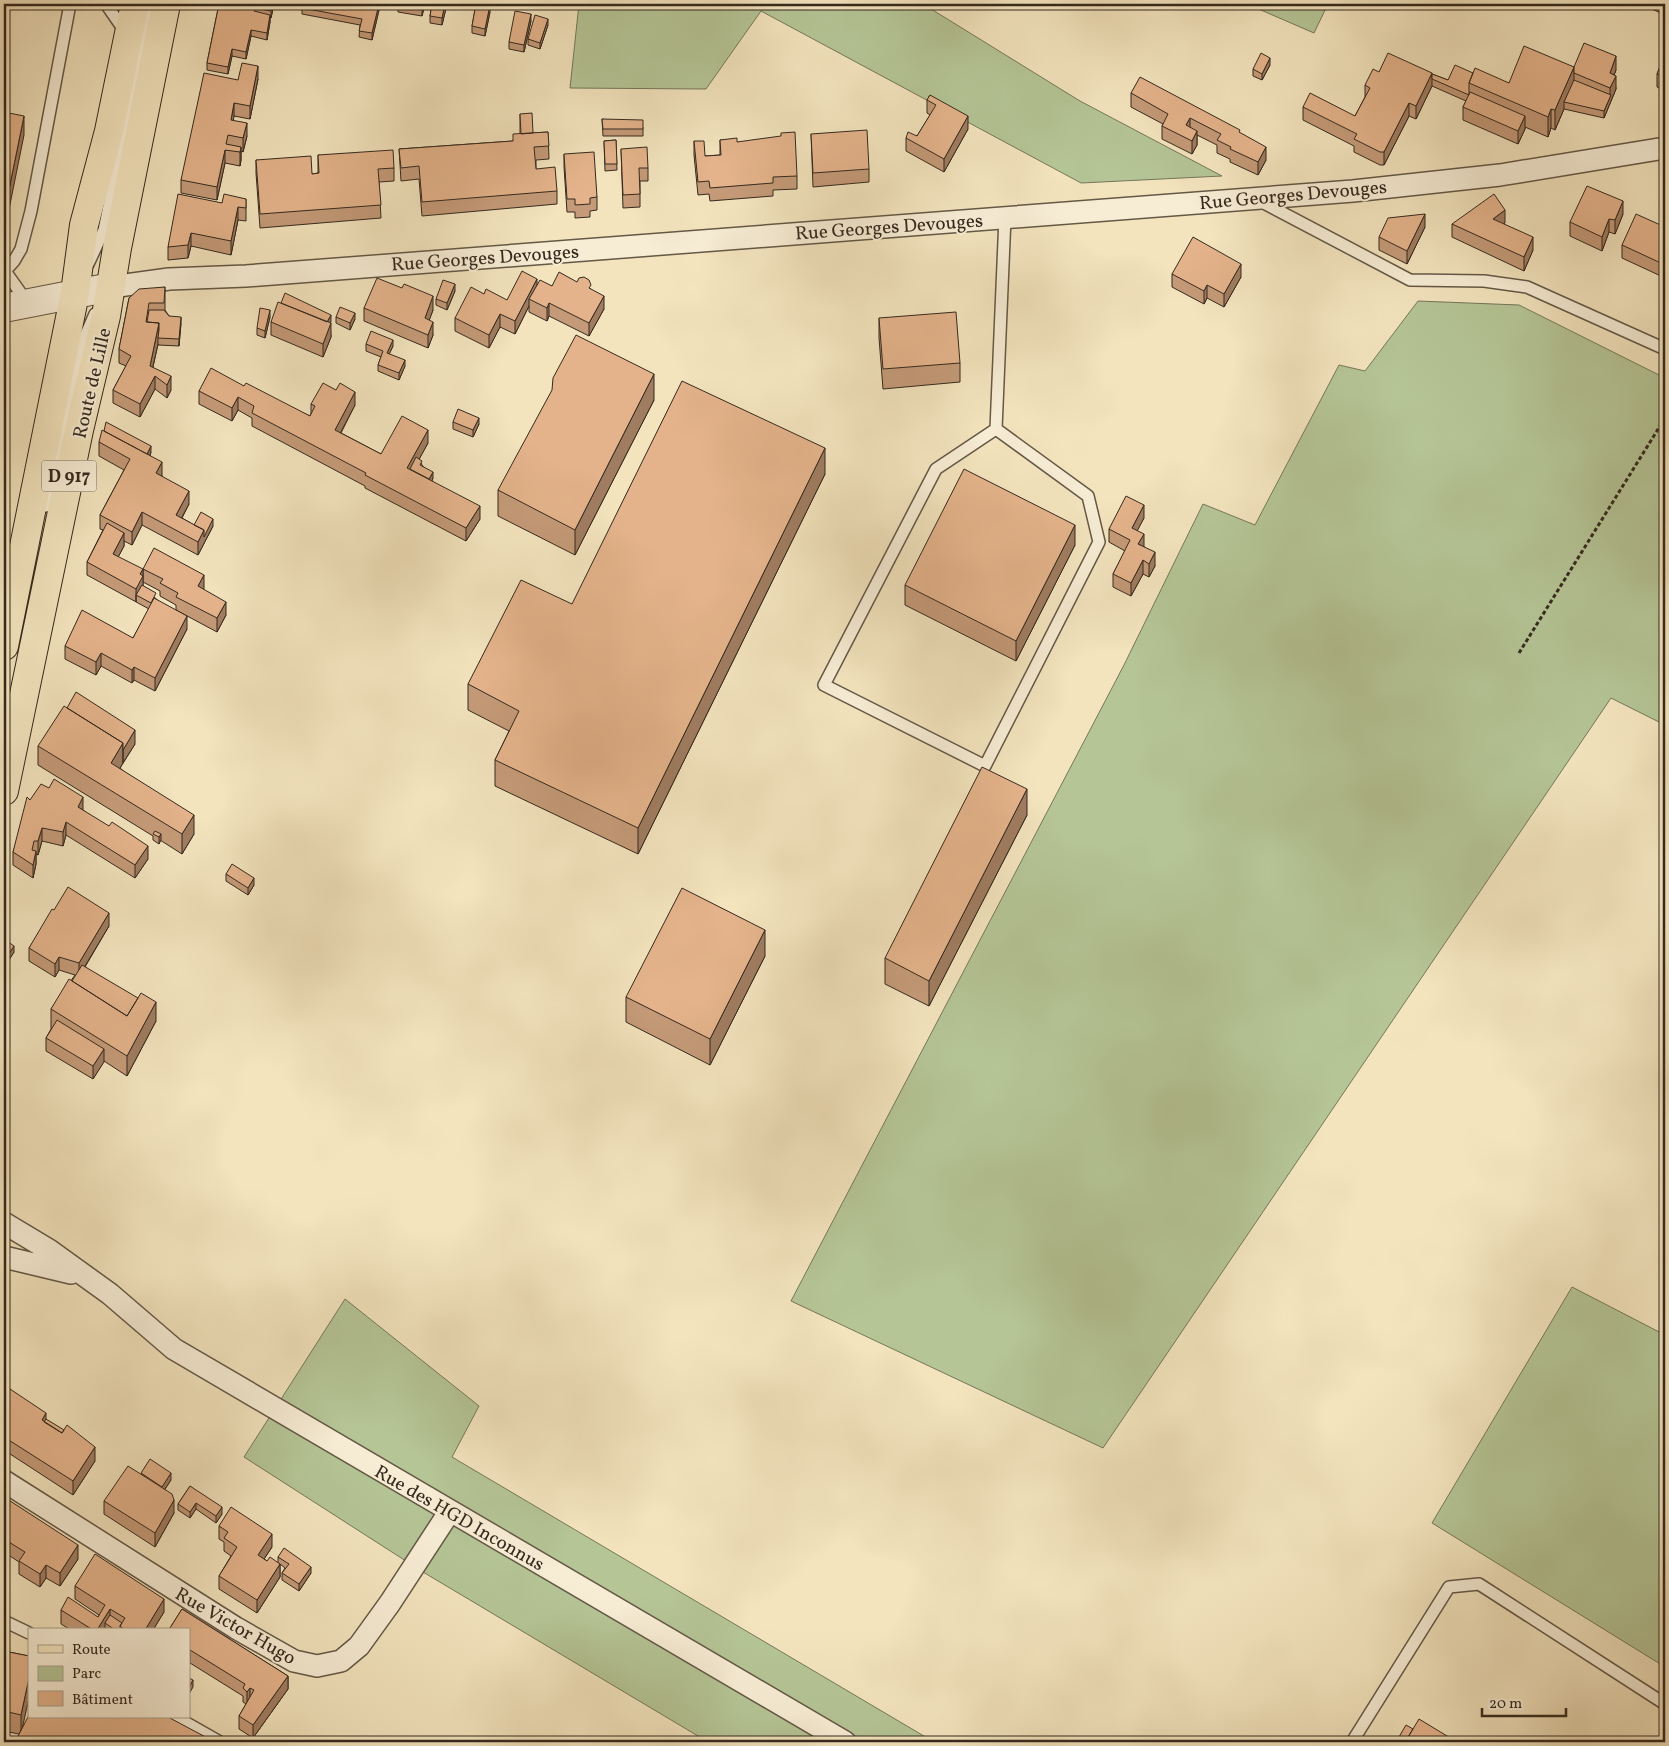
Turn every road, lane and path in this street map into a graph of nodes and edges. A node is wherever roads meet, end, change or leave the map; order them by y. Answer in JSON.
{"nodes":[{"id":1,"x":70,"y":4,"type":"edge"},
{"id":2,"x":106,"y":4,"type":"edge"},
{"id":3,"x":135,"y":4,"type":"edge"},
{"id":4,"x":151,"y":4,"type":"edge"},
{"id":5,"x":166,"y":4,"type":"edge"},
{"id":6,"x":129,"y":36,"type":"junction"},
{"id":7,"x":1665,"y":148,"type":"edge"},
{"id":8,"x":1254,"y":197,"type":"junction"},
{"id":9,"x":1005,"y":217,"type":"junction"},
{"id":10,"x":5,"y":272,"type":"edge"},
{"id":11,"x":111,"y":287,"type":"junction"},
{"id":12,"x":75,"y":293,"type":"junction"},
{"id":13,"x":15,"y":305,"type":"edge"},
{"id":14,"x":1665,"y":349,"type":"edge"},
{"id":15,"x":1665,"y":418,"type":"edge"},
{"id":16,"x":996,"y":429,"type":"junction"},
{"id":17,"x":43,"y":519,"type":"dead end"},
{"id":18,"x":18,"y":651,"type":"edge"},
{"id":19,"x":1519,"y":653,"type":"dead end"},
{"id":20,"x":4,"y":791,"type":"edge"},
{"id":21,"x":4,"y":1223,"type":"edge"},
{"id":22,"x":4,"y":1257,"type":"edge"},
{"id":23,"x":85,"y":1277,"type":"junction"},
{"id":24,"x":4,"y":1482,"type":"edge"},
{"id":25,"x":450,"y":1511,"type":"junction"},
{"id":26,"x":4,"y":1621,"type":"edge"},
{"id":27,"x":28,"y":1633,"type":"edge"},
{"id":28,"x":1665,"y":1704,"type":"edge"},
{"id":29,"x":178,"y":1718,"type":"edge"},
{"id":30,"x":220,"y":1742,"type":"edge"},
{"id":31,"x":845,"y":1742,"type":"edge"},
{"id":32,"x":1352,"y":1742,"type":"edge"}],
"edges":[{"from":1,"to":10,"type":"lane"},
{"from":2,"to":6,"type":"lane"},
{"from":3,"to":6,"type":"main road","name":"Route de Lille","number":"D 917"},
{"from":4,"to":12,"type":"lane"},
{"from":5,"to":11,"type":"main road","name":"Route de Lille","number":"D 917"},
{"from":6,"to":12,"type":"main road","name":"Route de Lille","number":"D 917"},
{"from":7,"to":8,"type":"street","name":"Rue Georges Devouges"},
{"from":8,"to":9,"type":"street","name":"Rue Georges Devouges"},
{"from":8,"to":14,"type":"lane"},
{"from":9,"to":11,"type":"street","name":"Rue Georges Devouges"},
{"from":9,"to":16,"type":"lane"},
{"from":10,"to":13,"type":"lane"},
{"from":11,"to":12,"type":"street"},
{"from":11,"to":17,"type":"lane"},
{"from":11,"to":18,"type":"main road","name":"Route de Lille","number":"D 917"},
{"from":12,"to":13,"type":"street"},
{"from":12,"to":18,"type":"main road","name":"Route de Lille","number":"D 917"},
{"from":15,"to":19,"type":"path"},
{"from":16,"to":16,"type":"lane"},
{"from":18,"to":20,"type":"main road","name":"Route de Lille","number":"D 917"},
{"from":21,"to":23,"type":"street","name":"Rue des HGD Inconnus"},
{"from":22,"to":23,"type":"street","name":"Rue des HGD Inconnus"},
{"from":23,"to":25,"type":"street","name":"Rue des HGD Inconnus"},
{"from":24,"to":25,"type":"street","name":"Rue Victor Hugo"},
{"from":25,"to":31,"type":"street","name":"Rue des HGD Inconnus"},
{"from":26,"to":27,"type":"lane"},
{"from":28,"to":32,"type":"lane"},
{"from":29,"to":30,"type":"lane"}]}
